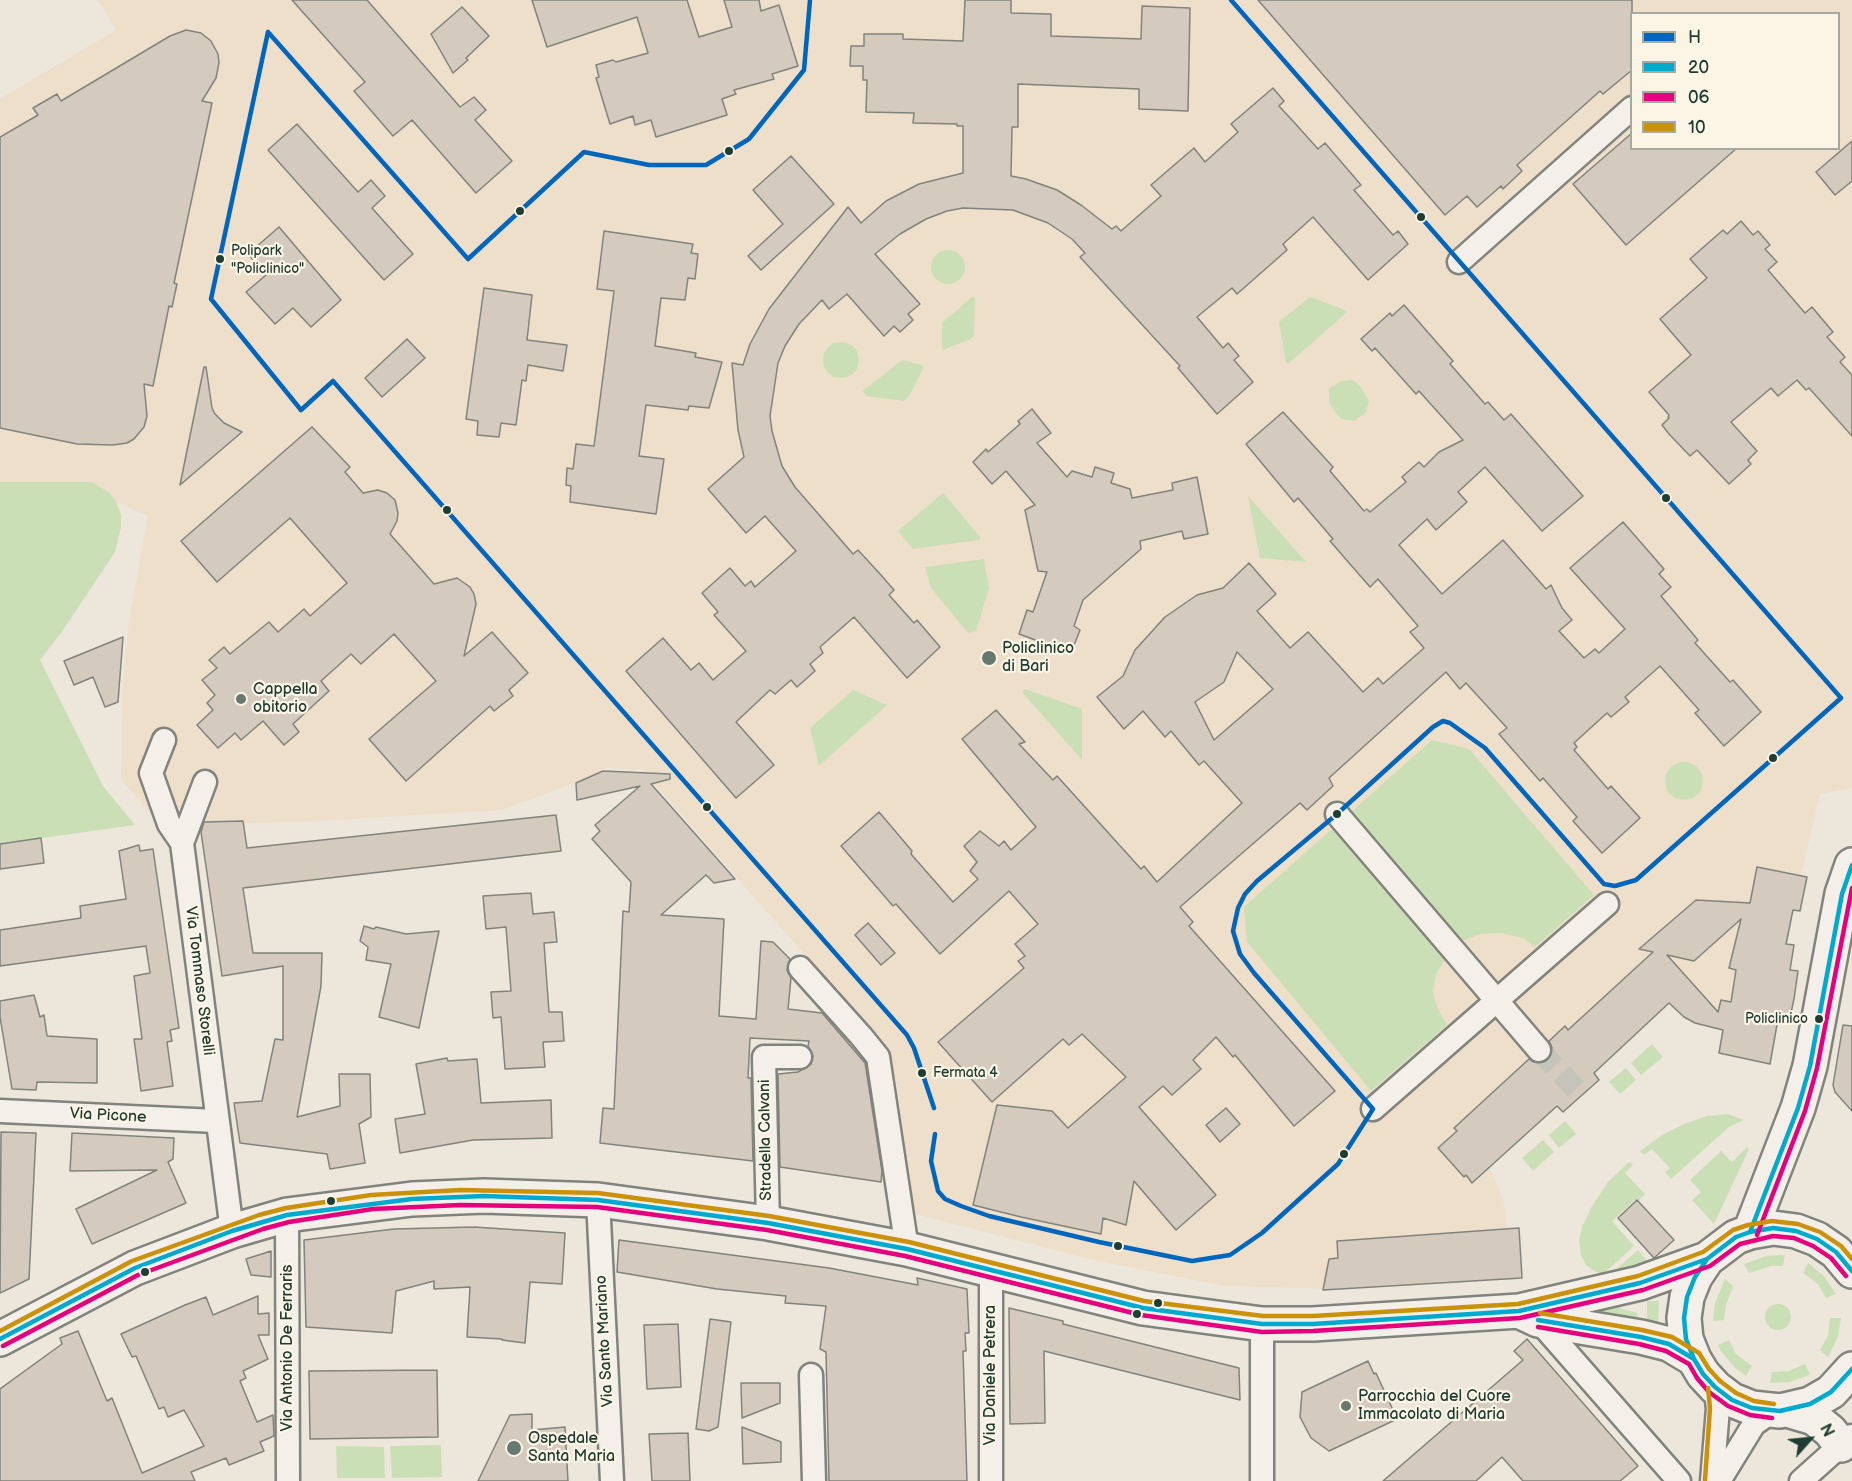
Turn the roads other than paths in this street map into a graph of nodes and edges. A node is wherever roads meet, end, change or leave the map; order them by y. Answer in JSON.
{"nodes":[{"id":1,"x":1630,"y":110,"type":"edge"},
{"id":2,"x":1459,"y":262,"type":"dead end"},
{"id":3,"x":164,"y":740,"type":"dead end"},
{"id":4,"x":205,"y":782,"type":"dead end"},
{"id":5,"x":1337,"y":814,"type":"dead end"},
{"id":6,"x":182,"y":843,"type":"junction"},
{"id":7,"x":1852,"y":865,"type":"edge"},
{"id":8,"x":1607,"y":904,"type":"dead end"},
{"id":9,"x":800,"y":968,"type":"dead end"},
{"id":10,"x":1497,"y":1000,"type":"junction"},
{"id":11,"x":1539,"y":1050,"type":"tunnel mouth"},
{"id":12,"x":800,"y":1057,"type":"dead end"},
{"id":13,"x":1373,"y":1109,"type":"dead end"},
{"id":14,"x":0,"y":1111,"type":"edge"},
{"id":15,"x":216,"y":1121,"type":"junction"},
{"id":16,"x":598,"y":1200,"type":"junction"},
{"id":17,"x":287,"y":1215,"type":"junction"},
{"id":18,"x":768,"y":1223,"type":"junction"},
{"id":19,"x":232,"y":1232,"type":"junction"},
{"id":20,"x":1750,"y":1232,"type":"junction"},
{"id":21,"x":907,"y":1249,"type":"junction"},
{"id":22,"x":1707,"y":1259,"type":"junction"},
{"id":23,"x":991,"y":1269,"type":"junction"},
{"id":24,"x":1852,"y":1271,"type":"edge"},
{"id":25,"x":1529,"y":1316,"type":"junction"},
{"id":26,"x":1262,"y":1324,"type":"junction"},
{"id":27,"x":0,"y":1339,"type":"edge"},
{"id":28,"x":1694,"y":1359,"type":"junction"},
{"id":29,"x":811,"y":1375,"type":"dead end"},
{"id":30,"x":1851,"y":1380,"type":"edge"},
{"id":31,"x":1715,"y":1387,"type":"junction"},
{"id":32,"x":1780,"y":1411,"type":"junction"},
{"id":33,"x":1846,"y":1440,"type":"edge"},
{"id":34,"x":288,"y":1481,"type":"edge"},
{"id":35,"x":612,"y":1481,"type":"edge"},
{"id":36,"x":814,"y":1481,"type":"edge"},
{"id":37,"x":991,"y":1481,"type":"edge"},
{"id":38,"x":1262,"y":1481,"type":"edge"},
{"id":39,"x":1679,"y":1481,"type":"edge"},
{"id":40,"x":1712,"y":1481,"type":"edge"},
{"id":41,"x":1719,"y":1481,"type":"edge"},
{"id":42,"x":1801,"y":1481,"type":"edge"}],
"edges":[{"from":1,"to":2,"type":"street"},
{"from":3,"to":6,"type":"street","name":"Via Tommaso Storelli"},
{"from":4,"to":6,"type":"street"},
{"from":5,"to":10,"type":"street"},
{"from":6,"to":15,"type":"street","name":"Via Tommaso Storelli"},
{"from":7,"to":20,"type":"street"},
{"from":8,"to":10,"type":"street"},
{"from":9,"to":21,"type":"street"},
{"from":10,"to":11,"type":"street"},
{"from":10,"to":13,"type":"street"},
{"from":12,"to":18,"type":"street","name":"Stradella Calvani"},
{"from":14,"to":15,"type":"street","name":"Via Picone"},
{"from":15,"to":19,"type":"street","name":"Via Tommaso Storelli"},
{"from":16,"to":17,"type":"street"},
{"from":16,"to":18,"type":"street"},
{"from":16,"to":35,"type":"street","name":"Via Santo Mariano"},
{"from":17,"to":19,"type":"street"},
{"from":17,"to":34,"type":"street","name":"Via Antonio De Ferraris"},
{"from":18,"to":21,"type":"street"},
{"from":19,"to":27,"type":"street"},
{"from":20,"to":22,"type":"street"},
{"from":20,"to":24,"type":"street"},
{"from":21,"to":23,"type":"street"},
{"from":22,"to":25,"type":"street"},
{"from":22,"to":28,"type":"street"},
{"from":23,"to":26,"type":"street"},
{"from":23,"to":37,"type":"street","name":"Via Daniele Petrera"},
{"from":25,"to":26,"type":"street"},
{"from":25,"to":28,"type":"street"},
{"from":25,"to":39,"type":"street"},
{"from":26,"to":38,"type":"street"},
{"from":28,"to":31,"type":"street"},
{"from":29,"to":36,"type":"street"},
{"from":30,"to":32,"type":"street"},
{"from":31,"to":32,"type":"street"},
{"from":31,"to":40,"type":"street"},
{"from":32,"to":33,"type":"street"},
{"from":32,"to":41,"type":"street"},
{"from":33,"to":42,"type":"street"}]}
